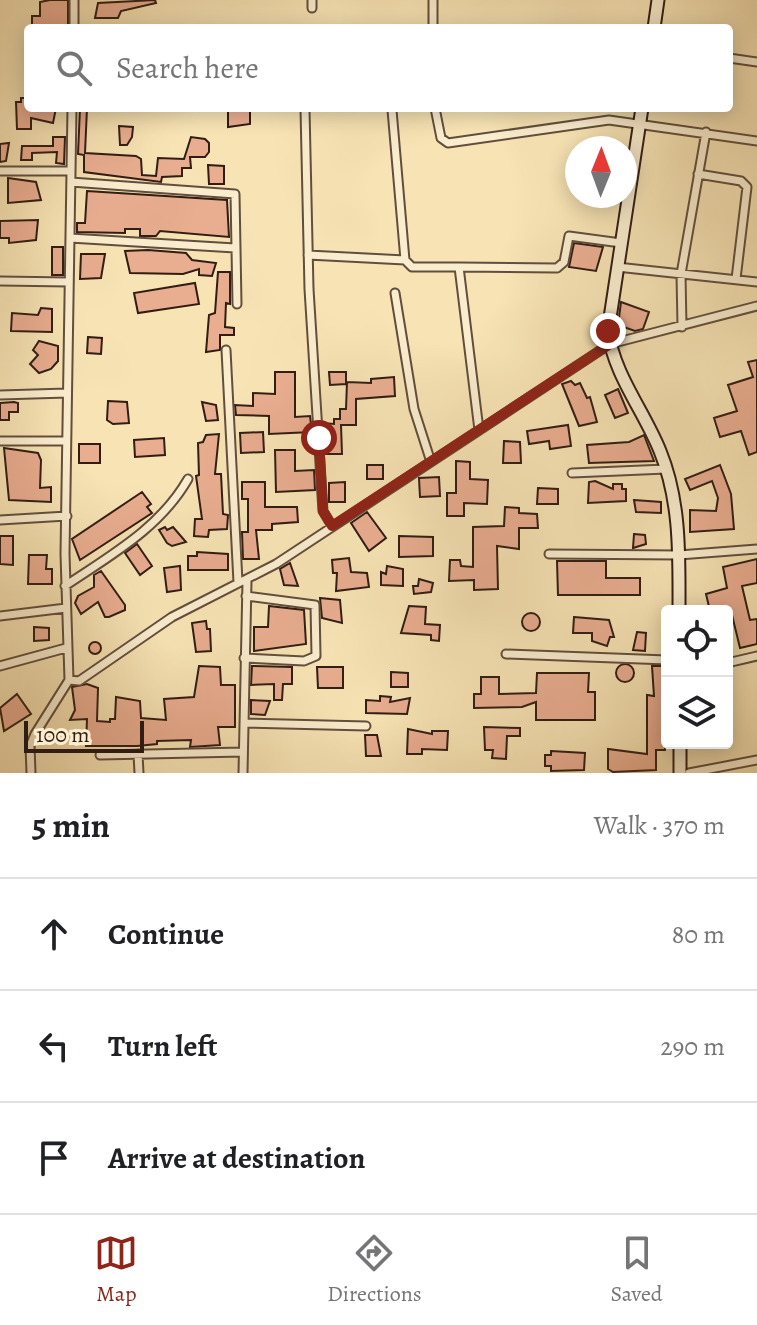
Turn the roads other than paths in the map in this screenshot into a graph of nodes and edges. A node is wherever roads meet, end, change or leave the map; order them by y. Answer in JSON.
{"nodes":[{"id":1,"x":74,"y":0,"type":"edge"},
{"id":2,"x":433,"y":0,"type":"edge"},
{"id":3,"x":658,"y":0,"type":"edge"},
{"id":4,"x":74,"y":24,"type":"edge"},
{"id":5,"x":433,"y":24,"type":"edge"},
{"id":6,"x":655,"y":24,"type":"edge"},
{"id":7,"x":733,"y":59,"type":"edge"},
{"id":8,"x":757,"y":62,"type":"edge"},
{"id":9,"x":72,"y":112,"type":"edge"},
{"id":10,"x":305,"y":112,"type":"edge"},
{"id":11,"x":392,"y":112,"type":"edge"},
{"id":12,"x":436,"y":112,"type":"edge"},
{"id":13,"x":642,"y":112,"type":"edge"},
{"id":14,"x":641,"y":122,"type":"junction"},
{"id":15,"x":706,"y":132,"type":"junction"},
{"id":16,"x":757,"y":141,"type":"edge"},
{"id":17,"x":0,"y":171,"type":"edge"},
{"id":18,"x":71,"y":171,"type":"junction"},
{"id":19,"x":698,"y":174,"type":"junction"},
{"id":20,"x":71,"y":182,"type":"junction"},
{"id":21,"x":70,"y":238,"type":"junction"},
{"id":22,"x":621,"y":243,"type":"junction"},
{"id":23,"x":235,"y":248,"type":"junction"},
{"id":24,"x":308,"y":255,"type":"junction"},
{"id":25,"x":405,"y":260,"type":"junction"},
{"id":26,"x":459,"y":267,"type":"junction"},
{"id":27,"x":617,"y":267,"type":"junction"},
{"id":28,"x":681,"y":274,"type":"junction"},
{"id":29,"x":736,"y":279,"type":"junction"},
{"id":30,"x":0,"y":281,"type":"edge"},
{"id":31,"x":69,"y":282,"type":"junction"},
{"id":32,"x":757,"y":282,"type":"edge"},
{"id":33,"x":395,"y":293,"type":"dead end"},
{"id":34,"x":237,"y":304,"type":"dead end"},
{"id":35,"x":757,"y":306,"type":"edge"},
{"id":36,"x":682,"y":327,"type":"junction"},
{"id":37,"x":610,"y":344,"type":"junction"},
{"id":38,"x":226,"y":350,"type":"dead end"},
{"id":39,"x":67,"y":393,"type":"junction"},
{"id":40,"x":0,"y":395,"type":"edge"},
{"id":41,"x":479,"y":430,"type":"junction"},
{"id":42,"x":0,"y":441,"type":"edge"},
{"id":43,"x":66,"y":441,"type":"junction"},
{"id":44,"x":431,"y":462,"type":"junction"},
{"id":45,"x":666,"y":469,"type":"junction"},
{"id":46,"x":572,"y":473,"type":"dead end"},
{"id":47,"x":188,"y":479,"type":"dead end"},
{"id":48,"x":67,"y":516,"type":"junction"},
{"id":49,"x":0,"y":520,"type":"edge"},
{"id":50,"x":332,"y":526,"type":"junction"},
{"id":51,"x":757,"y":549,"type":"edge"},
{"id":52,"x":549,"y":554,"type":"dead end"},
{"id":53,"x":679,"y":555,"type":"junction"},
{"id":54,"x":242,"y":582,"type":"junction"},
{"id":55,"x":65,"y":586,"type":"junction"},
{"id":56,"x":246,"y":596,"type":"junction"},
{"id":57,"x":679,"y":605,"type":"edge"},
{"id":58,"x":66,"y":608,"type":"junction"},
{"id":59,"x":0,"y":616,"type":"edge"},
{"id":60,"x":66,"y":648,"type":"junction"},
{"id":61,"x":506,"y":654,"type":"dead end"},
{"id":62,"x":757,"y":656,"type":"edge"},
{"id":63,"x":244,"y":658,"type":"junction"},
{"id":64,"x":661,"y":660,"type":"edge"},
{"id":65,"x":733,"y":662,"type":"edge"},
{"id":66,"x":0,"y":666,"type":"edge"},
{"id":67,"x":69,"y":680,"type":"junction"},
{"id":68,"x":244,"y":723,"type":"junction"},
{"id":69,"x":366,"y":726,"type":"dead end"},
{"id":70,"x":680,"y":749,"type":"edge"},
{"id":71,"x":243,"y":752,"type":"junction"},
{"id":72,"x":138,"y":754,"type":"junction"},
{"id":73,"x":100,"y":755,"type":"dead end"},
{"id":74,"x":757,"y":760,"type":"edge"},
{"id":75,"x":31,"y":773,"type":"edge"},
{"id":76,"x":139,"y":773,"type":"edge"},
{"id":77,"x":243,"y":773,"type":"edge"},
{"id":78,"x":680,"y":773,"type":"edge"},
{"id":79,"x":689,"y":773,"type":"edge"}],
"edges":[{"from":1,"to":4,"type":"street"},
{"from":2,"to":5,"type":"street"},
{"from":3,"to":6,"type":"main road"},
{"from":7,"to":8,"type":"street"},
{"from":9,"to":18,"type":"street"},
{"from":10,"to":24,"type":"street"},
{"from":11,"to":25,"type":"street"},
{"from":12,"to":14,"type":"street"},
{"from":13,"to":14,"type":"main road"},
{"from":14,"to":15,"type":"street"},
{"from":14,"to":22,"type":"main road"},
{"from":15,"to":16,"type":"street"},
{"from":15,"to":19,"type":"street"},
{"from":17,"to":18,"type":"street"},
{"from":18,"to":20,"type":"street"},
{"from":19,"to":28,"type":"street"},
{"from":19,"to":29,"type":"street"},
{"from":20,"to":21,"type":"street"},
{"from":20,"to":23,"type":"street"},
{"from":21,"to":23,"type":"street"},
{"from":21,"to":31,"type":"street"},
{"from":22,"to":26,"type":"street"},
{"from":22,"to":27,"type":"main road"},
{"from":23,"to":34,"type":"street"},
{"from":24,"to":25,"type":"street"},
{"from":24,"to":50,"type":"street"},
{"from":25,"to":26,"type":"street"},
{"from":26,"to":41,"type":"street"},
{"from":27,"to":28,"type":"street"},
{"from":27,"to":37,"type":"main road"},
{"from":28,"to":29,"type":"street"},
{"from":28,"to":36,"type":"street"},
{"from":29,"to":32,"type":"street"},
{"from":30,"to":31,"type":"street"},
{"from":31,"to":39,"type":"street"},
{"from":33,"to":44,"type":"street"},
{"from":35,"to":36,"type":"street"},
{"from":36,"to":37,"type":"street"},
{"from":37,"to":41,"type":"street"},
{"from":37,"to":45,"type":"main road"},
{"from":38,"to":54,"type":"street"},
{"from":39,"to":40,"type":"street"},
{"from":39,"to":43,"type":"street"},
{"from":41,"to":44,"type":"street"},
{"from":42,"to":43,"type":"street"},
{"from":43,"to":48,"type":"street"},
{"from":44,"to":50,"type":"street"},
{"from":45,"to":46,"type":"street"},
{"from":45,"to":53,"type":"main road"},
{"from":47,"to":55,"type":"street"},
{"from":48,"to":49,"type":"street"},
{"from":48,"to":55,"type":"street"},
{"from":50,"to":54,"type":"street"},
{"from":51,"to":53,"type":"street"},
{"from":52,"to":53,"type":"street"},
{"from":53,"to":57,"type":"main road"},
{"from":54,"to":56,"type":"street"},
{"from":54,"to":67,"type":"street"},
{"from":55,"to":58,"type":"street"},
{"from":56,"to":63,"type":"street"},
{"from":56,"to":63,"type":"street"},
{"from":58,"to":59,"type":"street"},
{"from":58,"to":60,"type":"street"},
{"from":60,"to":66,"type":"street"},
{"from":60,"to":67,"type":"street"},
{"from":61,"to":64,"type":"street"},
{"from":62,"to":65,"type":"street"},
{"from":63,"to":68,"type":"street"},
{"from":67,"to":75,"type":"street"},
{"from":68,"to":69,"type":"street"},
{"from":68,"to":71,"type":"street"},
{"from":70,"to":78,"type":"main road"},
{"from":71,"to":72,"type":"street"},
{"from":71,"to":77,"type":"street"},
{"from":72,"to":73,"type":"street"},
{"from":72,"to":76,"type":"street"},
{"from":74,"to":79,"type":"street"}]}
